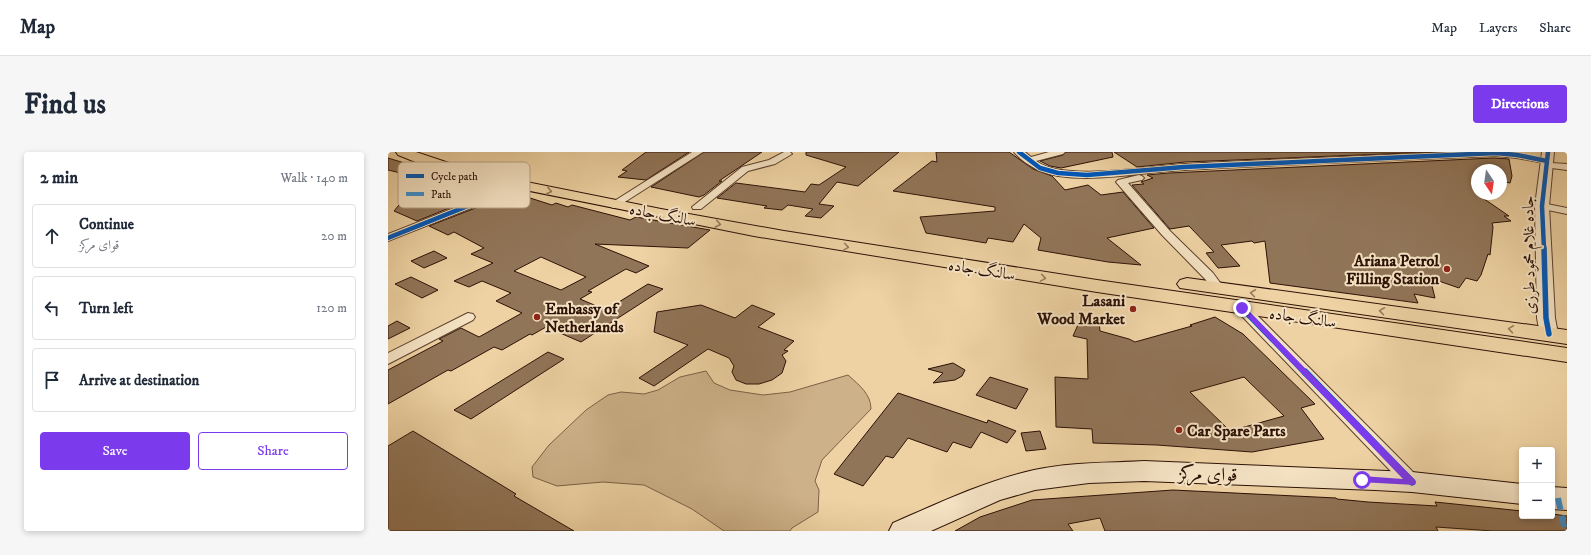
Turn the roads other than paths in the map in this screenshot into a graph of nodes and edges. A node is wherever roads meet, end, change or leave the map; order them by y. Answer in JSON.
{"nodes":[{"id":1,"x":403,"y":152,"type":"edge"},
{"id":2,"x":446,"y":152,"type":"edge"},
{"id":3,"x":698,"y":152,"type":"edge"},
{"id":4,"x":1018,"y":152,"type":"edge"},
{"id":5,"x":1060,"y":152,"type":"edge"},
{"id":6,"x":787,"y":154,"type":"dead end"},
{"id":7,"x":1547,"y":159,"type":"edge"},
{"id":8,"x":1028,"y":160,"type":"junction"},
{"id":9,"x":432,"y":162,"type":"edge"},
{"id":10,"x":481,"y":162,"type":"edge"},
{"id":11,"x":1184,"y":167,"type":"junction"},
{"id":12,"x":1567,"y":167,"type":"edge"},
{"id":13,"x":530,"y":173,"type":"edge"},
{"id":14,"x":530,"y":187,"type":"edge"},
{"id":15,"x":631,"y":194,"type":"junction"},
{"id":16,"x":613,"y":204,"type":"junction"},
{"id":17,"x":1542,"y":206,"type":"junction"},
{"id":18,"x":697,"y":207,"type":"junction"},
{"id":19,"x":463,"y":208,"type":"edge"},
{"id":20,"x":1567,"y":211,"type":"edge"},
{"id":21,"x":388,"y":238,"type":"edge"},
{"id":22,"x":1215,"y":288,"type":"junction"},
{"id":23,"x":1242,"y":308,"type":"junction"},
{"id":24,"x":468,"y":317,"type":"dead end"},
{"id":25,"x":1558,"y":335,"type":"edge"},
{"id":26,"x":1567,"y":355,"type":"edge"},
{"id":27,"x":388,"y":359,"type":"edge"},
{"id":28,"x":1412,"y":482,"type":"junction"},
{"id":29,"x":1519,"y":494,"type":"edge"},
{"id":30,"x":1555,"y":498,"type":"edge"},
{"id":31,"x":1567,"y":499,"type":"edge"},
{"id":32,"x":903,"y":531,"type":"edge"}],
"edges":[{"from":1,"to":9,"type":"highway","name":"سالنگ جاده"},
{"from":2,"to":10,"type":"highway","name":"سالنگ جاده"},
{"from":3,"to":15,"type":"street"},
{"from":4,"to":8,"type":"street"},
{"from":5,"to":8,"type":"street"},
{"from":6,"to":18,"type":"street"},
{"from":7,"to":11,"type":"street"},
{"from":7,"to":12,"type":"street"},
{"from":7,"to":17,"type":"street","name":"جاده غلام‌ محمود طرزی"},
{"from":8,"to":11,"type":"street"},
{"from":11,"to":22,"type":"street"},
{"from":13,"to":15,"type":"highway","name":"سالنگ جاده"},
{"from":14,"to":16,"type":"highway","name":"سالنگ جاده","one_way":true},
{"from":15,"to":16,"type":"street"},
{"from":15,"to":18,"type":"highway","name":"سالنگ جاده"},
{"from":16,"to":23,"type":"highway","name":"سالنگ جاده","one_way":true},
{"from":17,"to":20,"type":"street"},
{"from":17,"to":25,"type":"street","name":"جاده غلام‌ محمود طرزی"},
{"from":18,"to":22,"type":"highway","name":"سالنگ جاده"},
{"from":19,"to":21,"type":"street"},
{"from":25,"to":22,"type":"highway","name":"سالنگ جاده","one_way":true},
{"from":23,"to":26,"type":"highway","name":"سالنگ جاده"},
{"from":23,"to":28,"type":"street"},
{"from":24,"to":27,"type":"street"},
{"from":28,"to":29,"type":"main road","name":"قوای مرکز"},
{"from":28,"to":32,"type":"main road","name":"قوای مرکز"},
{"from":30,"to":31,"type":"main road"}]}
